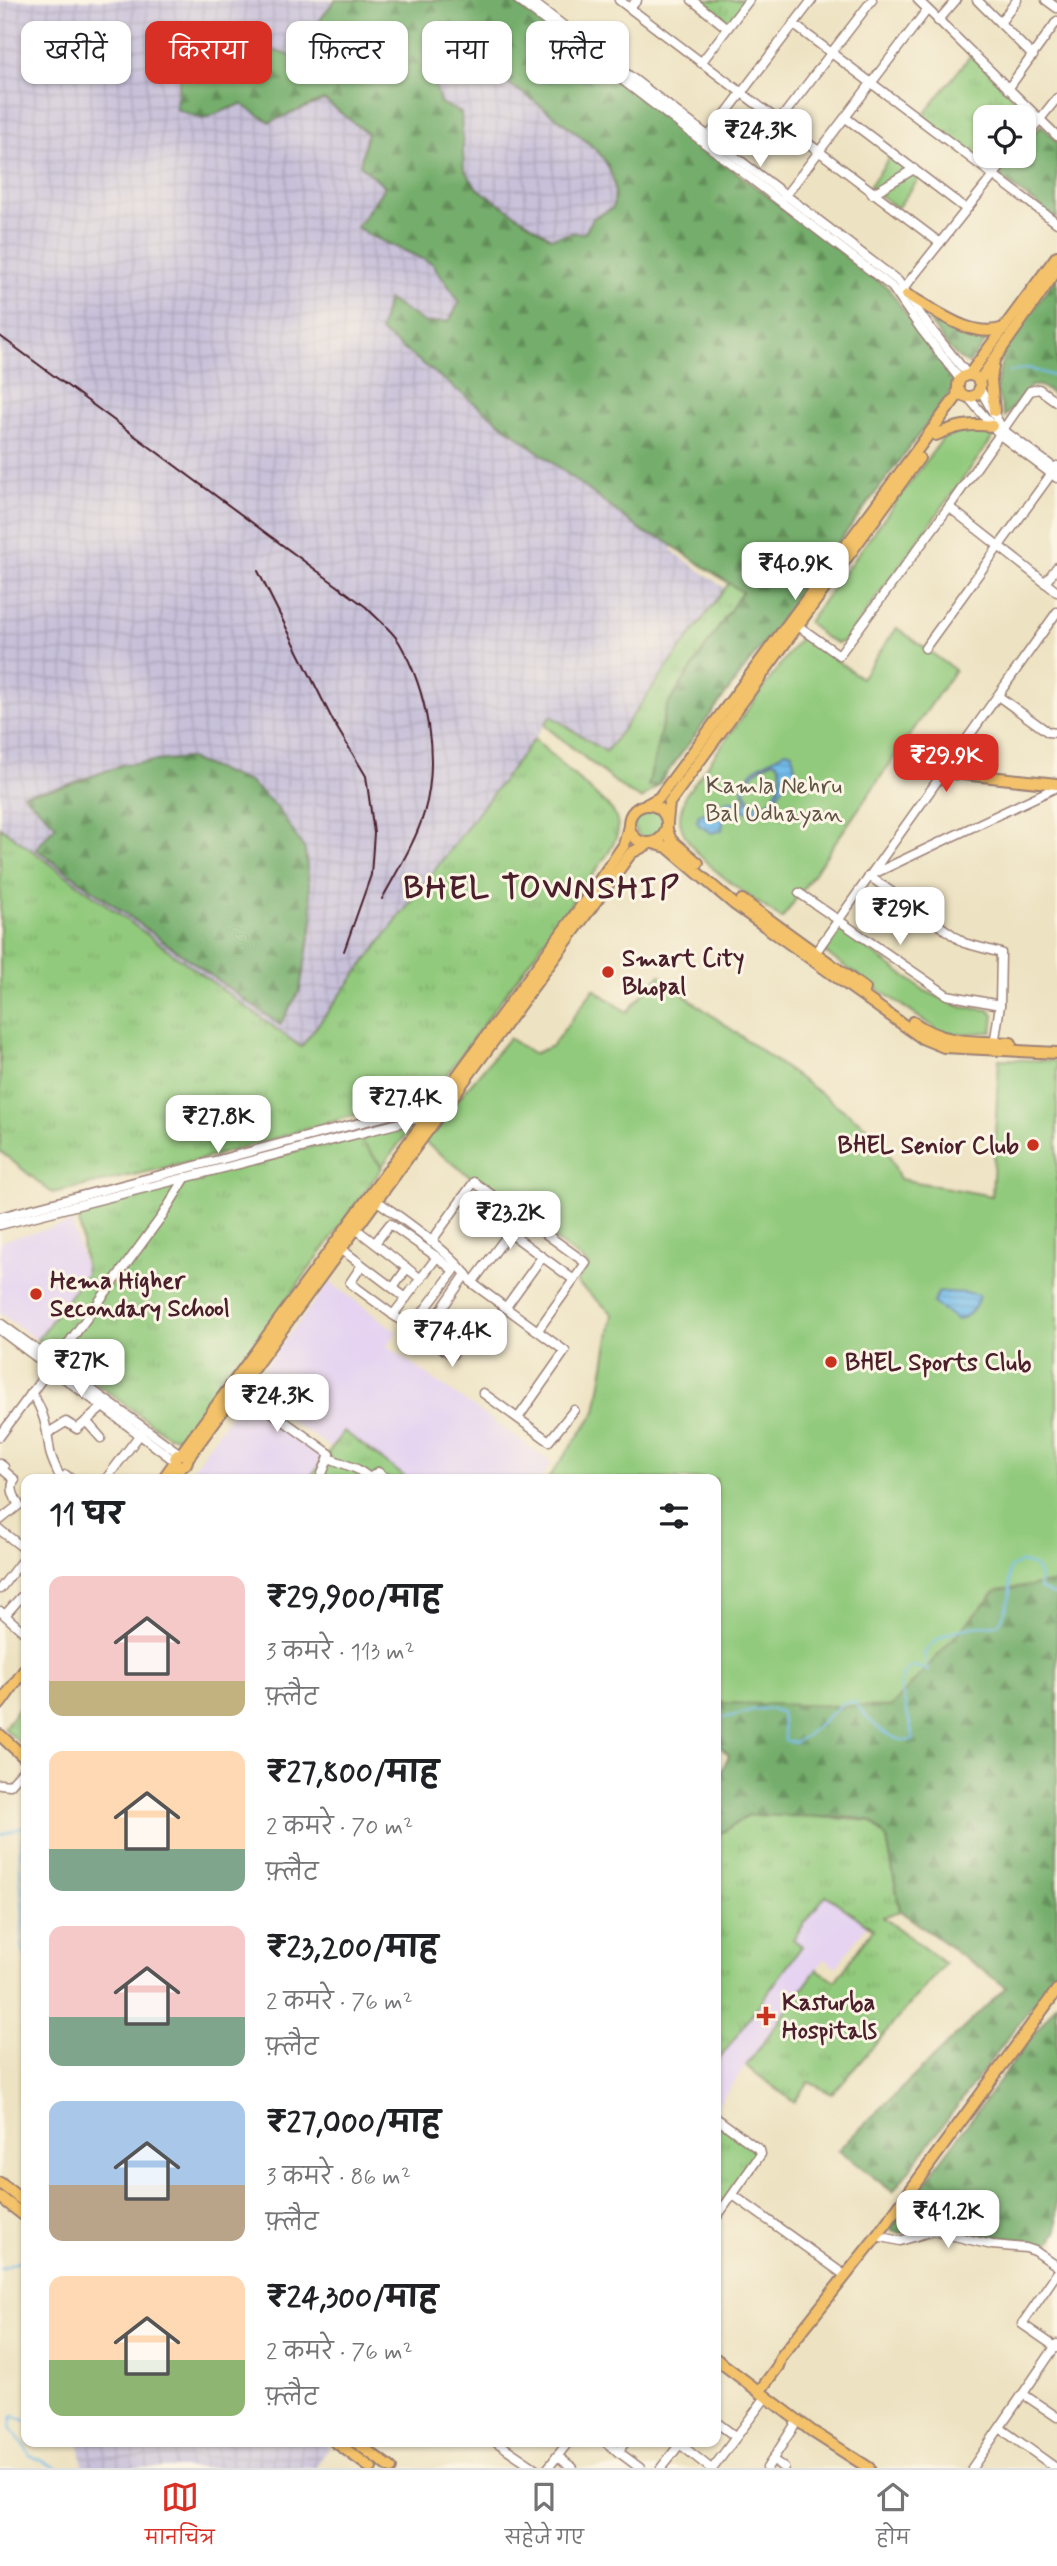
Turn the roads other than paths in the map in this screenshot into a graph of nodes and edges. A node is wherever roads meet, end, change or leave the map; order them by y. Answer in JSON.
{"nodes":[{"id":1,"x":518,"y":0,"type":"edge"},
{"id":2,"x":530,"y":0,"type":"edge"},
{"id":3,"x":619,"y":0,"type":"edge"},
{"id":4,"x":637,"y":0,"type":"edge"},
{"id":5,"x":692,"y":0,"type":"edge"},
{"id":6,"x":749,"y":0,"type":"edge"},
{"id":7,"x":812,"y":0,"type":"edge"},
{"id":8,"x":872,"y":0,"type":"edge"},
{"id":9,"x":918,"y":0,"type":"edge"},
{"id":10,"x":956,"y":0,"type":"edge"},
{"id":11,"x":977,"y":0,"type":"edge"},
{"id":12,"x":1017,"y":0,"type":"edge"},
{"id":13,"x":1046,"y":0,"type":"edge"},
{"id":14,"x":539,"y":6,"type":"edge"},
{"id":15,"x":630,"y":8,"type":"junction"},
{"id":16,"x":1057,"y":8,"type":"edge"},
{"id":17,"x":927,"y":10,"type":"junction"},
{"id":18,"x":1057,"y":21,"type":"edge"},
{"id":19,"x":938,"y":22,"type":"junction"},
{"id":20,"x":1000,"y":23,"type":"junction"},
{"id":21,"x":793,"y":24,"type":"junction"},
{"id":22,"x":727,"y":28,"type":"junction"},
{"id":23,"x":831,"y":53,"type":"junction"},
{"id":24,"x":1033,"y":56,"type":"junction"},
{"id":25,"x":701,"y":63,"type":"junction"},
{"id":26,"x":872,"y":84,"type":"junction"},
{"id":27,"x":1007,"y":89,"type":"junction"},
{"id":28,"x":741,"y":93,"type":"junction"},
{"id":29,"x":1057,"y":98,"type":"edge"},
{"id":30,"x":846,"y":118,"type":"junction"},
{"id":31,"x":1040,"y":120,"type":"junction"},
{"id":32,"x":779,"y":121,"type":"junction"},
{"id":33,"x":1036,"y":125,"type":"edge"},
{"id":34,"x":1057,"y":136,"type":"edge"},
{"id":35,"x":705,"y":140,"type":"junction"},
{"id":36,"x":819,"y":153,"type":"junction"},
{"id":37,"x":998,"y":168,"type":"edge"},
{"id":38,"x":914,"y":169,"type":"junction"},
{"id":39,"x":992,"y":175,"type":"junction"},
{"id":40,"x":872,"y":194,"type":"junction"},
{"id":41,"x":785,"y":196,"type":"junction"},
{"id":42,"x":966,"y":209,"type":"junction"},
{"id":43,"x":1057,"y":223,"type":"edge"},
{"id":44,"x":940,"y":243,"type":"junction"},
{"id":45,"x":1057,"y":256,"type":"edge"},
{"id":46,"x":1057,"y":270,"type":"edge"},
{"id":47,"x":903,"y":293,"type":"junction"},
{"id":48,"x":1004,"y":328,"type":"junction"},
{"id":49,"x":995,"y":356,"type":"junction"},
{"id":50,"x":968,"y":385,"type":"junction"},
{"id":51,"x":1057,"y":402,"type":"edge"},
{"id":52,"x":994,"y":411,"type":"junction"},
{"id":53,"x":992,"y":426,"type":"junction"},
{"id":54,"x":1002,"y":432,"type":"junction"},
{"id":55,"x":936,"y":435,"type":"junction"},
{"id":56,"x":1055,"y":472,"type":"edge"},
{"id":57,"x":949,"y":507,"type":"junction"},
{"id":58,"x":999,"y":546,"type":"junction"},
{"id":59,"x":1057,"y":567,"type":"edge"},
{"id":60,"x":1045,"y":583,"type":"junction"},
{"id":61,"x":1057,"y":592,"type":"edge"},
{"id":62,"x":1055,"y":617,"type":"edge"},
{"id":63,"x":794,"y":623,"type":"junction"},
{"id":64,"x":925,"y":648,"type":"dead end"},
{"id":65,"x":998,"y":696,"type":"junction"},
{"id":66,"x":1057,"y":733,"type":"edge"},
{"id":67,"x":943,"y":772,"type":"junction"},
{"id":68,"x":1057,"y":786,"type":"edge"},
{"id":69,"x":646,"y":805,"type":"junction"},
{"id":70,"x":629,"y":826,"type":"junction"},
{"id":71,"x":667,"y":826,"type":"junction"},
{"id":72,"x":650,"y":844,"type":"junction"},
{"id":73,"x":699,"y":869,"type":"junction"},
{"id":74,"x":869,"y":876,"type":"junction"},
{"id":75,"x":799,"y":894,"type":"dead end"},
{"id":76,"x":837,"y":921,"type":"junction"},
{"id":77,"x":813,"y":956,"type":"junction"},
{"id":78,"x":1000,"y":1005,"type":"junction"},
{"id":79,"x":1057,"y":1045,"type":"edge"},
{"id":80,"x":994,"y":1046,"type":"junction"},
{"id":81,"x":1057,"y":1053,"type":"edge"},
{"id":82,"x":439,"y":1110,"type":"junction"},
{"id":83,"x":191,"y":1168,"type":"junction"},
{"id":84,"x":184,"y":1179,"type":"junction"},
{"id":85,"x":374,"y":1198,"type":"junction"},
{"id":86,"x":462,"y":1198,"type":"junction"},
{"id":87,"x":0,"y":1217,"type":"edge"},
{"id":88,"x":0,"y":1225,"type":"edge"},
{"id":89,"x":356,"y":1229,"type":"junction"},
{"id":90,"x":509,"y":1233,"type":"junction"},
{"id":91,"x":431,"y":1242,"type":"junction"},
{"id":92,"x":374,"y":1243,"type":"junction"},
{"id":93,"x":341,"y":1249,"type":"junction"},
{"id":94,"x":437,"y":1257,"type":"junction"},
{"id":95,"x":542,"y":1257,"type":"junction"},
{"id":96,"x":362,"y":1265,"type":"junction"},
{"id":97,"x":407,"y":1268,"type":"junction"},
{"id":98,"x":466,"y":1274,"type":"junction"},
{"id":99,"x":315,"y":1279,"type":"junction"},
{"id":100,"x":421,"y":1279,"type":"junction"},
{"id":101,"x":575,"y":1280,"type":"junction"},
{"id":102,"x":471,"y":1283,"type":"junction"},
{"id":103,"x":393,"y":1288,"type":"junction"},
{"id":104,"x":406,"y":1298,"type":"junction"},
{"id":105,"x":506,"y":1307,"type":"junction"},
{"id":106,"x":441,"y":1311,"type":"junction"},
{"id":107,"x":393,"y":1315,"type":"junction"},
{"id":108,"x":0,"y":1323,"type":"edge"},
{"id":109,"x":469,"y":1331,"type":"junction"},
{"id":110,"x":538,"y":1331,"type":"junction"},
{"id":111,"x":2,"y":1334,"type":"edge"},
{"id":112,"x":424,"y":1335,"type":"junction"},
{"id":113,"x":417,"y":1345,"type":"dead end"},
{"id":114,"x":490,"y":1346,"type":"dead end"},
{"id":115,"x":52,"y":1364,"type":"junction"},
{"id":116,"x":239,"y":1389,"type":"junction"},
{"id":117,"x":32,"y":1393,"type":"junction"},
{"id":118,"x":483,"y":1393,"type":"dead end"},
{"id":119,"x":104,"y":1406,"type":"junction"},
{"id":120,"x":573,"y":1410,"type":"dead end"},
{"id":121,"x":518,"y":1419,"type":"junction"},
{"id":122,"x":86,"y":1421,"type":"junction"},
{"id":123,"x":48,"y":1433,"type":"junction"},
{"id":124,"x":141,"y":1433,"type":"junction"},
{"id":125,"x":0,"y":1436,"type":"edge"},
{"id":126,"x":101,"y":1438,"type":"dead end"},
{"id":127,"x":329,"y":1458,"type":"junction"},
{"id":128,"x":180,"y":1459,"type":"junction"},
{"id":129,"x":0,"y":1464,"type":"edge"},
{"id":130,"x":64,"y":1474,"type":"edge"},
{"id":131,"x":110,"y":1474,"type":"edge"},
{"id":132,"x":167,"y":1474,"type":"edge"},
{"id":133,"x":176,"y":1474,"type":"edge"},
{"id":134,"x":322,"y":1474,"type":"edge"},
{"id":135,"x":364,"y":1474,"type":"edge"},
{"id":136,"x":0,"y":1520,"type":"edge"},
{"id":137,"x":0,"y":1530,"type":"edge"},
{"id":138,"x":21,"y":1546,"type":"edge"},
{"id":139,"x":21,"y":1570,"type":"edge"},
{"id":140,"x":0,"y":1588,"type":"edge"},
{"id":141,"x":21,"y":1597,"type":"edge"},
{"id":142,"x":2,"y":1613,"type":"edge"},
{"id":143,"x":21,"y":1630,"type":"edge"},
{"id":144,"x":21,"y":1674,"type":"edge"},
{"id":145,"x":21,"y":1684,"type":"edge"},
{"id":146,"x":2,"y":1696,"type":"edge"},
{"id":147,"x":0,"y":1713,"type":"edge"},
{"id":148,"x":0,"y":1735,"type":"edge"},
{"id":149,"x":0,"y":1744,"type":"edge"},
{"id":150,"x":21,"y":1754,"type":"edge"},
{"id":151,"x":21,"y":1763,"type":"edge"},
{"id":152,"x":21,"y":1773,"type":"edge"},
{"id":153,"x":1,"y":1786,"type":"edge"},
{"id":154,"x":1057,"y":1990,"type":"edge"},
{"id":155,"x":721,"y":2122,"type":"edge"},
{"id":156,"x":0,"y":2183,"type":"edge"},
{"id":157,"x":733,"y":2195,"type":"junction"},
{"id":158,"x":0,"y":2197,"type":"edge"},
{"id":159,"x":21,"y":2199,"type":"edge"},
{"id":160,"x":721,"y":2211,"type":"edge"},
{"id":161,"x":21,"y":2213,"type":"edge"},
{"id":162,"x":877,"y":2236,"type":"junction"},
{"id":163,"x":1057,"y":2266,"type":"edge"},
{"id":164,"x":1057,"y":2273,"type":"edge"},
{"id":165,"x":846,"y":2276,"type":"junction"},
{"id":166,"x":1056,"y":2346,"type":"edge"},
{"id":167,"x":721,"y":2363,"type":"edge"},
{"id":168,"x":759,"y":2392,"type":"junction"},
{"id":169,"x":1023,"y":2394,"type":"junction"},
{"id":170,"x":1057,"y":2417,"type":"edge"},
{"id":171,"x":798,"y":2420,"type":"junction"},
{"id":172,"x":721,"y":2426,"type":"edge"},
{"id":173,"x":1000,"y":2428,"type":"junction"},
{"id":174,"x":736,"y":2437,"type":"junction"},
{"id":175,"x":352,"y":2447,"type":"edge"},
{"id":176,"x":354,"y":2447,"type":"edge"},
{"id":177,"x":504,"y":2447,"type":"edge"},
{"id":178,"x":564,"y":2447,"type":"edge"},
{"id":179,"x":612,"y":2447,"type":"edge"},
{"id":180,"x":622,"y":2447,"type":"edge"},
{"id":181,"x":675,"y":2447,"type":"edge"},
{"id":182,"x":683,"y":2447,"type":"edge"},
{"id":183,"x":507,"y":2449,"type":"joint"},
{"id":184,"x":618,"y":2452,"type":"junction"},
{"id":185,"x":557,"y":2456,"type":"junction"},
{"id":186,"x":773,"y":2460,"type":"junction"},
{"id":187,"x":977,"y":2466,"type":"edge"},
{"id":188,"x":371,"y":2468,"type":"edge"},
{"id":189,"x":391,"y":2468,"type":"edge"},
{"id":190,"x":535,"y":2468,"type":"edge"},
{"id":191,"x":548,"y":2468,"type":"edge"},
{"id":192,"x":573,"y":2468,"type":"edge"},
{"id":193,"x":639,"y":2468,"type":"edge"},
{"id":194,"x":661,"y":2468,"type":"edge"},
{"id":195,"x":712,"y":2468,"type":"edge"},
{"id":196,"x":766,"y":2468,"type":"edge"},
{"id":197,"x":784,"y":2468,"type":"edge"},
{"id":198,"x":869,"y":2468,"type":"edge"},
{"id":199,"x":1056,"y":2468,"type":"edge"}],
"edges":[{"from":1,"to":14,"type":"street"},
{"from":2,"to":14,"type":"street"},
{"from":3,"to":15,"type":"street"},
{"from":4,"to":15,"type":"street"},
{"from":5,"to":22,"type":"street"},
{"from":6,"to":22,"type":"street"},
{"from":7,"to":21,"type":"street"},
{"from":8,"to":23,"type":"street"},
{"from":9,"to":17,"type":"street"},
{"from":10,"to":19,"type":"street"},
{"from":11,"to":20,"type":"street"},
{"from":12,"to":20,"type":"street"},
{"from":13,"to":16,"type":"street"},
{"from":14,"to":35,"type":"street"},
{"from":15,"to":25,"type":"street"},
{"from":17,"to":19,"type":"street"},
{"from":17,"to":26,"type":"street"},
{"from":18,"to":24,"type":"street"},
{"from":19,"to":27,"type":"street"},
{"from":20,"to":24,"type":"street"},
{"from":21,"to":23,"type":"street"},
{"from":21,"to":28,"type":"street"},
{"from":22,"to":25,"type":"street"},
{"from":23,"to":26,"type":"street"},
{"from":23,"to":32,"type":"street"},
{"from":24,"to":27,"type":"street"},
{"from":25,"to":28,"type":"street"},
{"from":26,"to":30,"type":"street"},
{"from":26,"to":39,"type":"street"},
{"from":27,"to":31,"type":"street"},
{"from":28,"to":32,"type":"street"},
{"from":28,"to":35,"type":"street"},
{"from":29,"to":31,"type":"street"},
{"from":30,"to":36,"type":"street"},
{"from":30,"to":38,"type":"street"},
{"from":31,"to":33,"type":"street"},
{"from":31,"to":34,"type":"street"},
{"from":32,"to":36,"type":"street"},
{"from":35,"to":41,"type":"street"},
{"from":35,"to":47,"type":"street"},
{"from":36,"to":40,"type":"street"},
{"from":36,"to":41,"type":"street"},
{"from":37,"to":39,"type":"street"},
{"from":38,"to":40,"type":"street"},
{"from":38,"to":42,"type":"street"},
{"from":39,"to":42,"type":"street"},
{"from":39,"to":43,"type":"street"},
{"from":40,"to":44,"type":"street"},
{"from":41,"to":47,"type":"street"},
{"from":42,"to":44,"type":"street"},
{"from":44,"to":47,"type":"street"},
{"from":45,"to":48,"type":"main road"},
{"from":46,"to":49,"type":"main road"},
{"from":47,"to":48,"type":"main road"},
{"from":47,"to":50,"type":"street"},
{"from":48,"to":50,"type":"main road"},
{"from":49,"to":50,"type":"main road"},
{"from":49,"to":52,"type":"main road"},
{"from":50,"to":52,"type":"street"},
{"from":50,"to":53,"type":"street"},
{"from":50,"to":55,"type":"main road"},
{"from":50,"to":63,"type":"main road"},
{"from":51,"to":54,"type":"street"},
{"from":52,"to":54,"type":"street"},
{"from":53,"to":54,"type":"street"},
{"from":53,"to":55,"type":"main road"},
{"from":54,"to":56,"type":"street"},
{"from":54,"to":57,"type":"street"},
{"from":55,"to":63,"type":"main road"},
{"from":56,"to":58,"type":"street"},
{"from":57,"to":58,"type":"street"},
{"from":57,"to":63,"type":"street"},
{"from":58,"to":60,"type":"street"},
{"from":58,"to":64,"type":"street"},
{"from":59,"to":60,"type":"street"},
{"from":60,"to":61,"type":"street"},
{"from":62,"to":65,"type":"street"},
{"from":63,"to":69,"type":"main road"},
{"from":63,"to":71,"type":"main road"},
{"from":65,"to":66,"type":"street"},
{"from":65,"to":67,"type":"street"},
{"from":67,"to":68,"type":"main road"},
{"from":67,"to":74,"type":"street"},
{"from":68,"to":74,"type":"street"},
{"from":69,"to":70,"type":"main road"},
{"from":69,"to":71,"type":"main road"},
{"from":70,"to":72,"type":"main road"},
{"from":70,"to":82,"type":"main road"},
{"from":71,"to":72,"type":"main road"},
{"from":71,"to":73,"type":"main road"},
{"from":72,"to":73,"type":"main road"},
{"from":72,"to":82,"type":"main road"},
{"from":73,"to":77,"type":"main road"},
{"from":74,"to":76,"type":"street"},
{"from":74,"to":78,"type":"street"},
{"from":75,"to":76,"type":"street"},
{"from":76,"to":77,"type":"street"},
{"from":76,"to":78,"type":"street"},
{"from":77,"to":80,"type":"main road"},
{"from":78,"to":80,"type":"street"},
{"from":79,"to":80,"type":"main road"},
{"from":80,"to":81,"type":"main road"},
{"from":82,"to":83,"type":"street"},
{"from":82,"to":84,"type":"street"},
{"from":82,"to":85,"type":"main road"},
{"from":83,"to":84,"type":"street"},
{"from":83,"to":87,"type":"street"},
{"from":84,"to":88,"type":"street"},
{"from":84,"to":115,"type":"street"},
{"from":85,"to":89,"type":"main road"},
{"from":85,"to":91,"type":"street"},
{"from":85,"to":99,"type":"main road"},
{"from":86,"to":90,"type":"street"},
{"from":86,"to":91,"type":"street"},
{"from":86,"to":101,"type":"street"},
{"from":89,"to":92,"type":"street"},
{"from":89,"to":93,"type":"main road"},
{"from":90,"to":95,"type":"street"},
{"from":90,"to":102,"type":"street"},
{"from":91,"to":98,"type":"street"},
{"from":92,"to":94,"type":"street"},
{"from":92,"to":97,"type":"street"},
{"from":93,"to":96,"type":"street"},
{"from":93,"to":99,"type":"main road"},
{"from":94,"to":100,"type":"street"},
{"from":94,"to":107,"type":"street"},
{"from":95,"to":101,"type":"street"},
{"from":95,"to":105,"type":"street"},
{"from":96,"to":103,"type":"street"},
{"from":96,"to":107,"type":"street"},
{"from":97,"to":100,"type":"street"},
{"from":97,"to":103,"type":"street"},
{"from":98,"to":102,"type":"street"},
{"from":98,"to":106,"type":"street"},
{"from":99,"to":116,"type":"main road"},
{"from":99,"to":128,"type":"main road"},
{"from":100,"to":104,"type":"street"},
{"from":101,"to":110,"type":"street"},
{"from":102,"to":105,"type":"street"},
{"from":103,"to":104,"type":"street"},
{"from":104,"to":107,"type":"street"},
{"from":105,"to":110,"type":"street"},
{"from":106,"to":109,"type":"street"},
{"from":106,"to":112,"type":"street"},
{"from":108,"to":115,"type":"street"},
{"from":109,"to":112,"type":"street"},
{"from":109,"to":114,"type":"street"},
{"from":110,"to":121,"type":"street"},
{"from":111,"to":115,"type":"street"},
{"from":112,"to":113,"type":"street"},
{"from":115,"to":117,"type":"street"},
{"from":115,"to":119,"type":"street"},
{"from":115,"to":128,"type":"street"},
{"from":116,"to":127,"type":"street"},
{"from":116,"to":128,"type":"main road"},
{"from":117,"to":123,"type":"street"},
{"from":117,"to":125,"type":"street"},
{"from":118,"to":121,"type":"street"},
{"from":119,"to":122,"type":"street"},
{"from":119,"to":124,"type":"street"},
{"from":120,"to":121,"type":"street"},
{"from":122,"to":123,"type":"street"},
{"from":122,"to":126,"type":"street"},
{"from":123,"to":130,"type":"street"},
{"from":124,"to":128,"type":"street"},
{"from":124,"to":131,"type":"street"},
{"from":127,"to":134,"type":"street"},
{"from":127,"to":135,"type":"street"},
{"from":128,"to":132,"type":"main road"},
{"from":128,"to":133,"type":"main road"},
{"from":129,"to":136,"type":"street"},
{"from":137,"to":138,"type":"street"},
{"from":139,"to":140,"type":"street"},
{"from":141,"to":142,"type":"street"},
{"from":142,"to":143,"type":"street"},
{"from":144,"to":146,"type":"main road"},
{"from":145,"to":147,"type":"main road"},
{"from":148,"to":150,"type":"main road"},
{"from":149,"to":151,"type":"main road"},
{"from":152,"to":153,"type":"street"},
{"from":154,"to":162,"type":"main road"},
{"from":155,"to":157,"type":"street"},
{"from":156,"to":159,"type":"main road"},
{"from":157,"to":160,"type":"street"},
{"from":157,"to":165,"type":"street"},
{"from":158,"to":161,"type":"main road"},
{"from":162,"to":163,"type":"street"},
{"from":162,"to":165,"type":"main road"},
{"from":164,"to":166,"type":"street"},
{"from":165,"to":168,"type":"main road"},
{"from":166,"to":169,"type":"street"},
{"from":167,"to":168,"type":"main road"},
{"from":168,"to":171,"type":"main road"},
{"from":168,"to":174,"type":"street"},
{"from":169,"to":170,"type":"street"},
{"from":169,"to":173,"type":"street"},
{"from":171,"to":186,"type":"street"},
{"from":171,"to":198,"type":"main road"},
{"from":172,"to":174,"type":"street"},
{"from":173,"to":187,"type":"street"},
{"from":173,"to":199,"type":"street"},
{"from":174,"to":195,"type":"street"},
{"from":175,"to":188,"type":"main road"},
{"from":176,"to":189,"type":"main road"},
{"from":177,"to":183,"type":"street"},
{"from":178,"to":185,"type":"street"},
{"from":179,"to":184,"type":"street"},
{"from":180,"to":184,"type":"street"},
{"from":181,"to":194,"type":"street"},
{"from":182,"to":195,"type":"street"},
{"from":183,"to":190,"type":"street"},
{"from":184,"to":193,"type":"street"},
{"from":185,"to":191,"type":"street"},
{"from":185,"to":192,"type":"street"},
{"from":186,"to":196,"type":"street"},
{"from":186,"to":197,"type":"street"}]}
